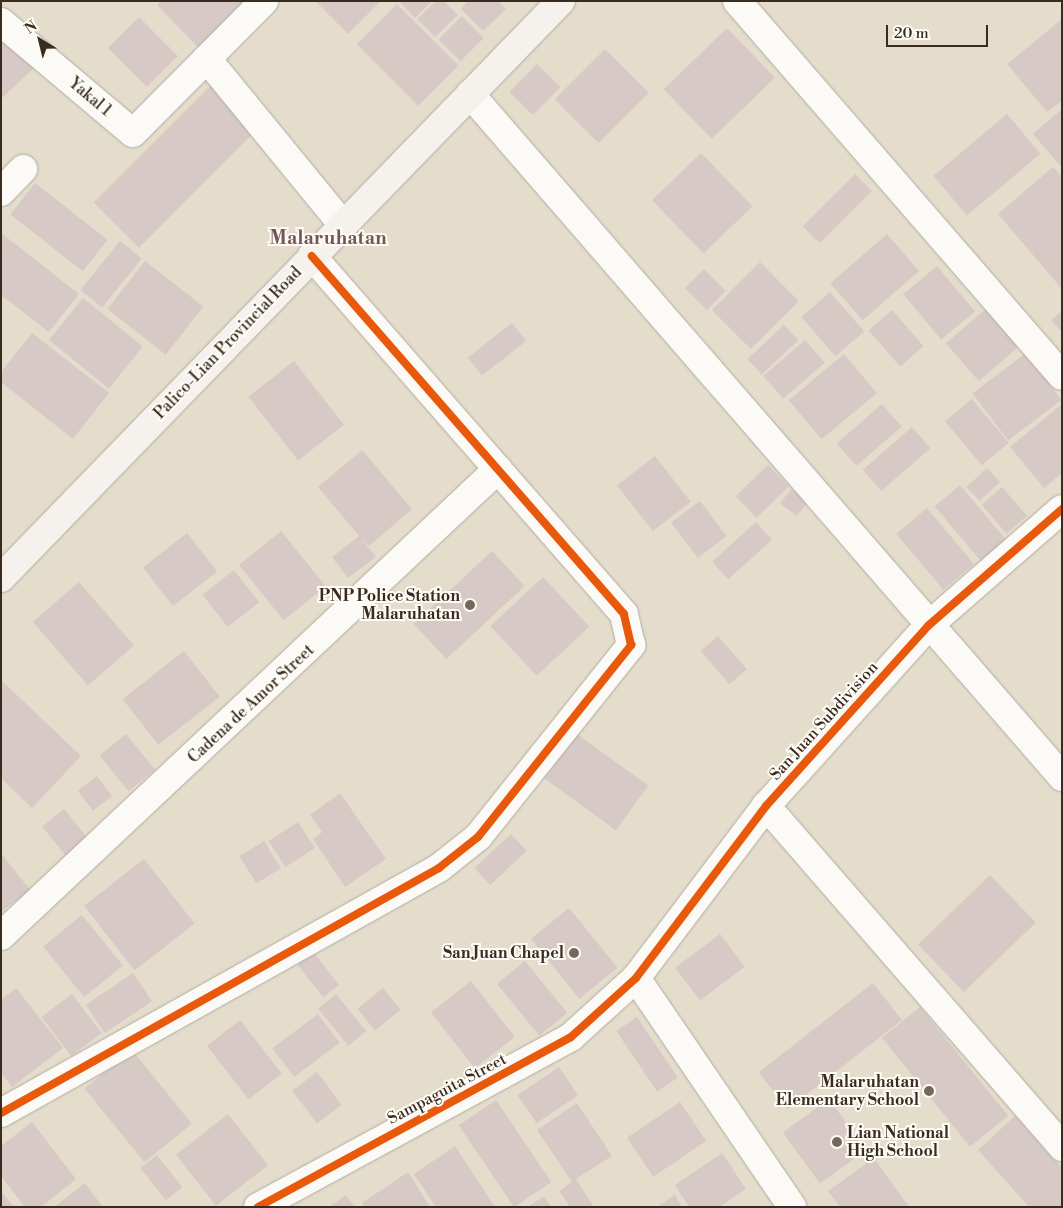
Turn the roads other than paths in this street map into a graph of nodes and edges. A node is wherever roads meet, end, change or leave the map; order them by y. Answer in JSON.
{"nodes":[{"id":1,"x":264,"y":1,"type":"edge"},
{"id":2,"x":561,"y":1,"type":"edge"},
{"id":3,"x":737,"y":1,"type":"edge"},
{"id":4,"x":1,"y":22,"type":"edge"},
{"id":5,"x":207,"y":59,"type":"junction"},
{"id":6,"x":470,"y":94,"type":"junction"},
{"id":7,"x":22,"y":169,"type":"dead end"},
{"id":8,"x":1,"y":192,"type":"edge"},
{"id":9,"x":343,"y":225,"type":"junction"},
{"id":10,"x":312,"y":256,"type":"junction"},
{"id":11,"x":1062,"y":376,"type":"edge"},
{"id":12,"x":498,"y":469,"type":"junction"},
{"id":13,"x":1062,"y":509,"type":"edge"},
{"id":14,"x":1,"y":578,"type":"edge"},
{"id":15,"x":929,"y":625,"type":"junction"},
{"id":16,"x":1062,"y":778,"type":"edge"},
{"id":17,"x":766,"y":806,"type":"junction"},
{"id":18,"x":1,"y":936,"type":"edge"},
{"id":19,"x":636,"y":978,"type":"junction"},
{"id":20,"x":1,"y":1113,"type":"edge"},
{"id":21,"x":1062,"y":1147,"type":"edge"},
{"id":22,"x":781,"y":1204,"type":"edge"},
{"id":23,"x":258,"y":1207,"type":"edge"}],
"edges":[{"from":1,"to":5,"type":"street"},
{"from":2,"to":6,"type":"street","name":"Palico-Lian Provincial Road"},
{"from":3,"to":11,"type":"street"},
{"from":4,"to":5,"type":"street","name":"Yakal 1"},
{"from":5,"to":9,"type":"street"},
{"from":6,"to":9,"type":"street","name":"Palico-Lian Provincial Road"},
{"from":6,"to":15,"type":"street"},
{"from":7,"to":8,"type":"street"},
{"from":9,"to":10,"type":"street","name":"Palico-Lian Provincial Road"},
{"from":10,"to":12,"type":"street"},
{"from":10,"to":14,"type":"street","name":"Palico-Lian Provincial Road"},
{"from":12,"to":18,"type":"street","name":"Cadena de Amor Street"},
{"from":12,"to":20,"type":"street"},
{"from":13,"to":15,"type":"street","name":"San Juan Subdivision"},
{"from":15,"to":16,"type":"street"},
{"from":15,"to":17,"type":"street","name":"San Juan Subdivision"},
{"from":17,"to":19,"type":"street","name":"San Juan Subdivision"},
{"from":17,"to":21,"type":"street"},
{"from":19,"to":22,"type":"street"},
{"from":19,"to":23,"type":"street","name":"Sampaguita Street"}]}
